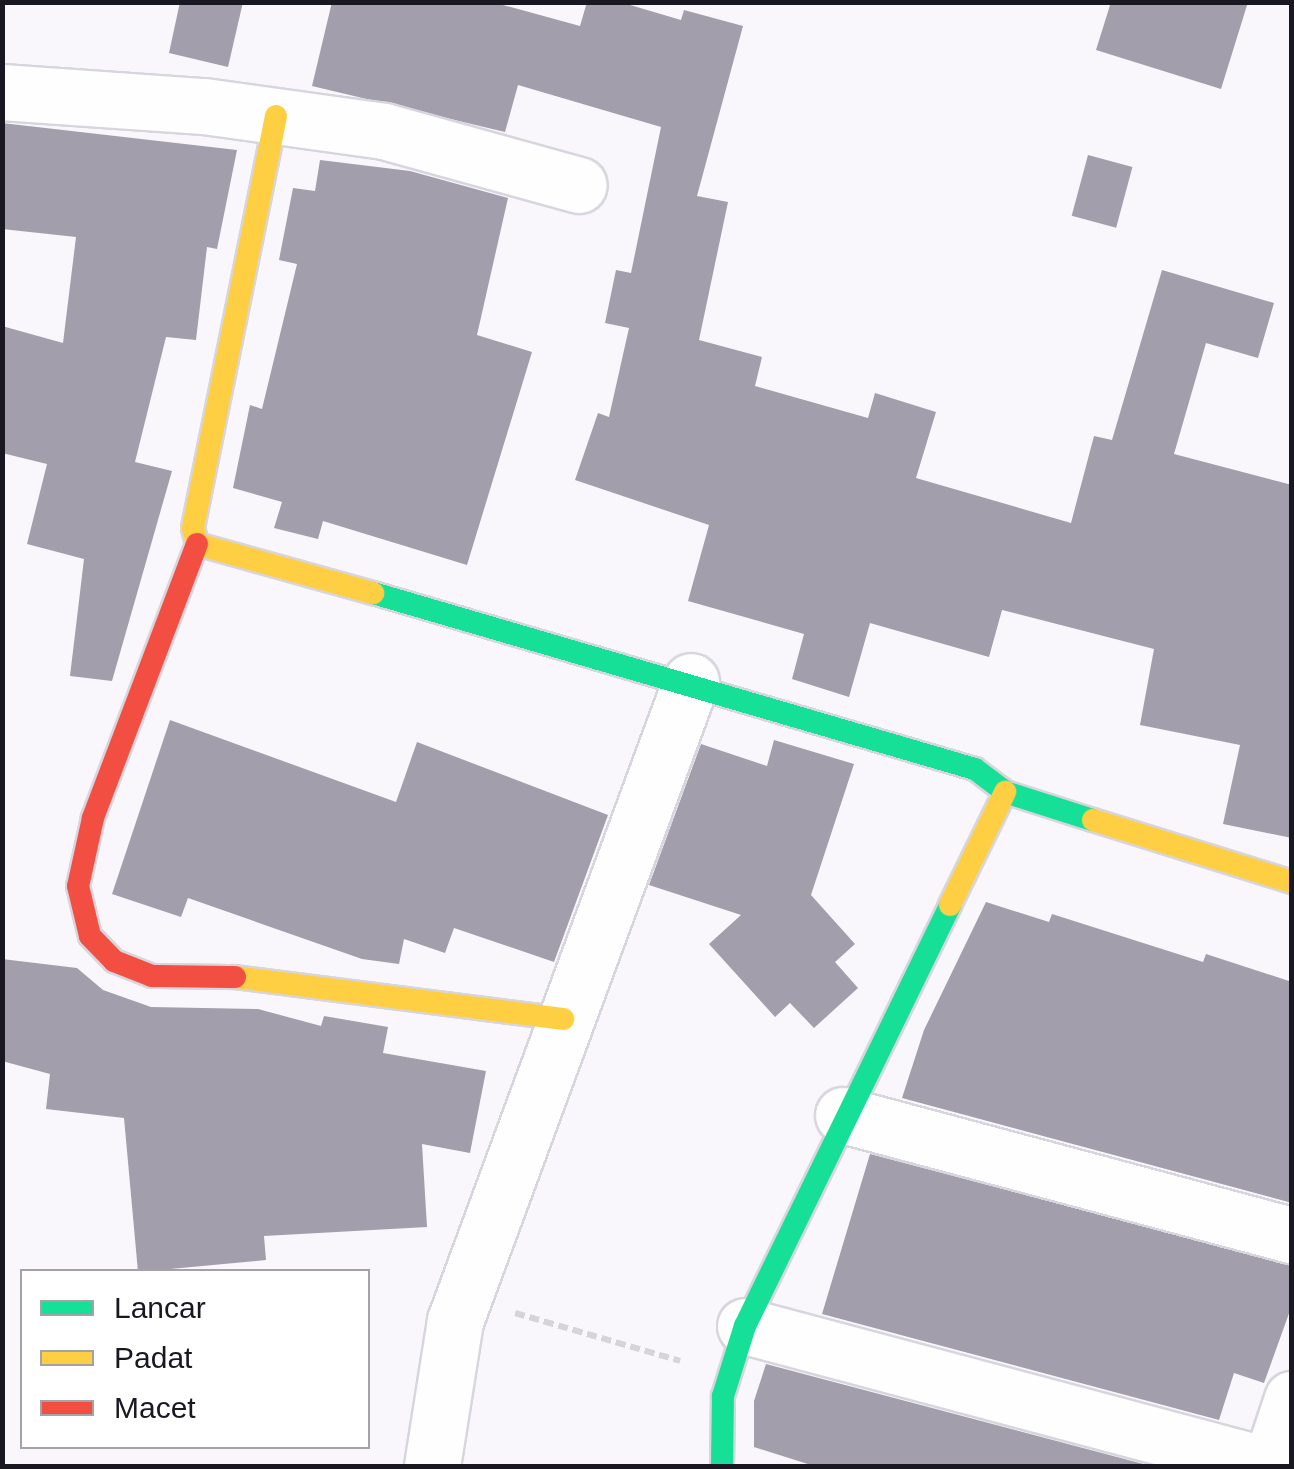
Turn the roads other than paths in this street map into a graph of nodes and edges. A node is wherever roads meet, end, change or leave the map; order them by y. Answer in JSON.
{"nodes":[{"id":1,"x":2,"y":92,"type":"edge"},
{"id":2,"x":276,"y":116,"type":"junction"},
{"id":3,"x":579,"y":185,"type":"dead end"},
{"id":4,"x":196,"y":544,"type":"junction"},
{"id":5,"x":691,"y":681,"type":"junction"},
{"id":6,"x":1004,"y":792,"type":"junction"},
{"id":7,"x":1292,"y":882,"type":"edge"},
{"id":8,"x":563,"y":1019,"type":"junction"},
{"id":9,"x":843,"y":1115,"type":"junction"},
{"id":10,"x":1292,"y":1236,"type":"edge"},
{"id":11,"x":737,"y":1351,"type":"junction"},
{"id":12,"x":1292,"y":1399,"type":"edge"},
{"id":13,"x":432,"y":1466,"type":"edge"},
{"id":14,"x":722,"y":1466,"type":"edge"},
{"id":15,"x":1270,"y":1466,"type":"edge"}],
"edges":[{"from":1,"to":2,"type":"street"},
{"from":2,"to":3,"type":"street"},
{"from":2,"to":4,"type":"street"},
{"from":4,"to":5,"type":"street"},
{"from":4,"to":8,"type":"street"},
{"from":5,"to":6,"type":"street"},
{"from":5,"to":8,"type":"street"},
{"from":6,"to":7,"type":"street"},
{"from":6,"to":9,"type":"street"},
{"from":8,"to":13,"type":"street"},
{"from":9,"to":10,"type":"street"},
{"from":9,"to":11,"type":"street"},
{"from":11,"to":14,"type":"street"},
{"from":11,"to":15,"type":"street"},
{"from":12,"to":15,"type":"street"}]}
